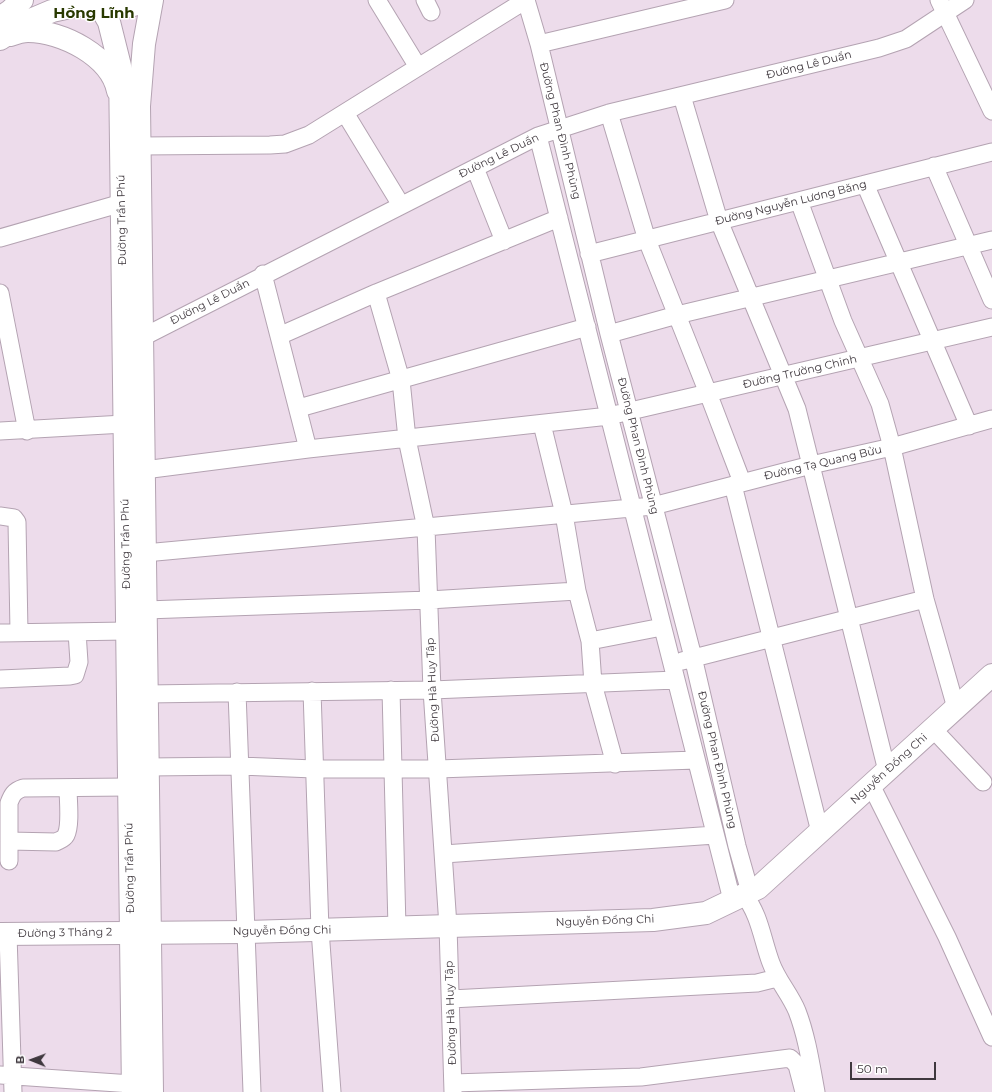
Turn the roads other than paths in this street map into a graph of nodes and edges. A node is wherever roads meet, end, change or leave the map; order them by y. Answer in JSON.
{"nodes":[{"id":1,"x":22,"y":0,"type":"edge"},
{"id":2,"x":96,"y":0,"type":"edge"},
{"id":3,"x":147,"y":0,"type":"edge"},
{"id":4,"x":152,"y":0,"type":"edge"},
{"id":5,"x":377,"y":0,"type":"edge"},
{"id":6,"x":526,"y":0,"type":"edge"},
{"id":7,"x":725,"y":0,"type":"edge"},
{"id":8,"x":965,"y":0,"type":"edge"},
{"id":9,"x":942,"y":6,"type":"edge"},
{"id":10,"x":2,"y":31,"type":"edge"},
{"id":11,"x":539,"y":44,"type":"junction"},
{"id":12,"x":418,"y":68,"type":"junction"},
{"id":13,"x":682,"y":96,"type":"junction"},
{"id":14,"x":121,"y":109,"type":"junction"},
{"id":15,"x":992,"y":111,"type":"edge"},
{"id":16,"x":346,"y":113,"type":"junction"},
{"id":17,"x":609,"y":113,"type":"junction"},
{"id":18,"x":559,"y":128,"type":"junction"},
{"id":19,"x":538,"y":136,"type":"junction"},
{"id":20,"x":140,"y":146,"type":"junction"},
{"id":21,"x":992,"y":152,"type":"edge"},
{"id":22,"x":934,"y":166,"type":"junction"},
{"id":23,"x":475,"y":168,"type":"junction"},
{"id":24,"x":865,"y":184,"type":"junction"},
{"id":25,"x":799,"y":201,"type":"junction"},
{"id":26,"x":122,"y":203,"type":"junction"},
{"id":27,"x":401,"y":205,"type":"junction"},
{"id":28,"x":559,"y":218,"type":"junction"},
{"id":29,"x":719,"y":222,"type":"junction"},
{"id":30,"x":0,"y":238,"type":"edge"},
{"id":31,"x":647,"y":240,"type":"junction"},
{"id":32,"x":992,"y":240,"type":"edge"},
{"id":33,"x":504,"y":241,"type":"junction"},
{"id":34,"x":967,"y":246,"type":"junction"},
{"id":35,"x":589,"y":254,"type":"junction"},
{"id":36,"x":898,"y":263,"type":"junction"},
{"id":37,"x":264,"y":274,"type":"junction"},
{"id":38,"x":827,"y":281,"type":"junction"},
{"id":39,"x":0,"y":293,"type":"edge"},
{"id":40,"x":376,"y":293,"type":"junction"},
{"id":41,"x":750,"y":298,"type":"junction"},
{"id":42,"x":992,"y":300,"type":"edge"},
{"id":43,"x":677,"y":315,"type":"junction"},
{"id":44,"x":587,"y":327,"type":"junction"},
{"id":45,"x":992,"y":327,"type":"edge"},
{"id":46,"x":609,"y":334,"type":"junction"},
{"id":47,"x":279,"y":336,"type":"junction"},
{"id":48,"x":143,"y":337,"type":"junction"},
{"id":49,"x":933,"y":341,"type":"junction"},
{"id":50,"x":858,"y":358,"type":"junction"},
{"id":51,"x":783,"y":376,"type":"junction"},
{"id":52,"x":401,"y":380,"type":"junction"},
{"id":53,"x":708,"y":393,"type":"junction"},
{"id":54,"x":299,"y":408,"type":"junction"},
{"id":55,"x":629,"y":411,"type":"junction"},
{"id":56,"x":609,"y":416,"type":"junction"},
{"id":57,"x":992,"y":419,"type":"edge"},
{"id":58,"x":124,"y":424,"type":"junction"},
{"id":59,"x":542,"y":424,"type":"junction"},
{"id":60,"x":969,"y":426,"type":"junction"},
{"id":61,"x":0,"y":431,"type":"edge"},
{"id":62,"x":27,"y":431,"type":"junction"},
{"id":63,"x":407,"y":439,"type":"junction"},
{"id":64,"x":892,"y":448,"type":"junction"},
{"id":65,"x":308,"y":449,"type":"junction"},
{"id":66,"x":811,"y":465,"type":"junction"},
{"id":67,"x":144,"y":470,"type":"junction"},
{"id":68,"x":737,"y":484,"type":"junction"},
{"id":69,"x":653,"y":506,"type":"junction"},
{"id":70,"x":632,"y":507,"type":"junction"},
{"id":71,"x":564,"y":514,"type":"junction"},
{"id":72,"x":0,"y":516,"type":"edge"},
{"id":73,"x":426,"y":528,"type":"junction"},
{"id":74,"x":146,"y":553,"type":"junction"},
{"id":75,"x":577,"y":592,"type":"junction"},
{"id":76,"x":925,"y":599,"type":"junction"},
{"id":77,"x":429,"y":600,"type":"junction"},
{"id":78,"x":146,"y":610,"type":"junction"},
{"id":79,"x":848,"y":618,"type":"junction"},
{"id":80,"x":662,"y":627,"type":"junction"},
{"id":81,"x":19,"y":632,"type":"junction"},
{"id":82,"x":77,"y":632,"type":"junction"},
{"id":83,"x":137,"y":632,"type":"junction"},
{"id":84,"x":0,"y":633,"type":"edge"},
{"id":85,"x":772,"y":638,"type":"junction"},
{"id":86,"x":590,"y":641,"type":"junction"},
{"id":87,"x":693,"y":657,"type":"junction"},
{"id":88,"x":674,"y":672,"type":"junction"},
{"id":89,"x":992,"y":675,"type":"edge"},
{"id":90,"x":0,"y":679,"type":"edge"},
{"id":91,"x":593,"y":684,"type":"junction"},
{"id":92,"x":390,"y":690,"type":"junction"},
{"id":93,"x":432,"y":690,"type":"junction"},
{"id":94,"x":312,"y":691,"type":"junction"},
{"id":95,"x":237,"y":692,"type":"junction"},
{"id":96,"x":147,"y":694,"type":"junction"},
{"id":97,"x":956,"y":708,"type":"junction"},
{"id":98,"x":933,"y":729,"type":"junction"},
{"id":99,"x":696,"y":760,"type":"junction"},
{"id":100,"x":615,"y":764,"type":"junction"},
{"id":101,"x":148,"y":766,"type":"junction"},
{"id":102,"x":240,"y":766,"type":"junction"},
{"id":103,"x":314,"y":769,"type":"junction"},
{"id":104,"x":393,"y":769,"type":"junction"},
{"id":105,"x":438,"y":769,"type":"junction"},
{"id":106,"x":887,"y":771,"type":"junction"},
{"id":107,"x":983,"y":782,"type":"dead end"},
{"id":108,"x":871,"y":786,"type":"junction"},
{"id":109,"x":129,"y":787,"type":"junction"},
{"id":110,"x":68,"y":788,"type":"junction"},
{"id":111,"x":820,"y":832,"type":"junction"},
{"id":112,"x":715,"y":835,"type":"junction"},
{"id":113,"x":9,"y":842,"type":"junction"},
{"id":114,"x":444,"y":854,"type":"junction"},
{"id":115,"x":9,"y":861,"type":"dead end"},
{"id":116,"x":742,"y":896,"type":"junction"},
{"id":117,"x":448,"y":926,"type":"junction"},
{"id":118,"x":397,"y":928,"type":"junction"},
{"id":119,"x":320,"y":930,"type":"junction"},
{"id":120,"x":141,"y":932,"type":"junction"},
{"id":121,"x":247,"y":932,"type":"junction"},
{"id":122,"x":4,"y":934,"type":"edge"},
{"id":123,"x":777,"y":978,"type":"junction"},
{"id":124,"x":451,"y":999,"type":"junction"},
{"id":125,"x":992,"y":1037,"type":"edge"},
{"id":126,"x":9,"y":1081,"type":"edge"},
{"id":127,"x":50,"y":1085,"type":"edge"},
{"id":128,"x":132,"y":1088,"type":"edge"},
{"id":129,"x":453,"y":1088,"type":"edge"},
{"id":130,"x":152,"y":1092,"type":"edge"},
{"id":131,"x":252,"y":1092,"type":"edge"},
{"id":132,"x":332,"y":1092,"type":"edge"},
{"id":133,"x":804,"y":1092,"type":"edge"},
{"id":134,"x":816,"y":1092,"type":"edge"}],
"edges":[{"from":1,"to":10,"type":"main road"},
{"from":2,"to":3,"type":"main road"},
{"from":2,"to":10,"type":"main road"},
{"from":2,"to":14,"type":"main road","name":"Đường Trần Phú"},
{"from":4,"to":20,"type":"main road","name":"Đường Trần Phú"},
{"from":5,"to":12,"type":"street"},
{"from":6,"to":11,"type":"street","name":"Đường Phan Đình Phùng"},
{"from":6,"to":12,"type":"street"},
{"from":7,"to":11,"type":"street"},
{"from":8,"to":9,"type":"street","name":"Đường Lê Duẩn"},
{"from":9,"to":13,"type":"street","name":"Đường Lê Duẩn"},
{"from":9,"to":15,"type":"street"},
{"from":10,"to":14,"type":"main road"},
{"from":11,"to":18,"type":"street","name":"Đường Phan Đình Phùng"},
{"from":12,"to":16,"type":"street"},
{"from":13,"to":17,"type":"street","name":"Đường Lê Duẩn"},
{"from":13,"to":29,"type":"street"},
{"from":14,"to":26,"type":"main road","name":"Đường Trần Phú"},
{"from":16,"to":20,"type":"street"},
{"from":16,"to":27,"type":"street"},
{"from":17,"to":18,"type":"street","name":"Đường Lê Duẩn"},
{"from":17,"to":31,"type":"street"},
{"from":18,"to":19,"type":"street","name":"Đường Lê Duẩn"},
{"from":18,"to":35,"type":"street","name":"Đường Phan Đình Phùng"},
{"from":19,"to":23,"type":"street","name":"Đường Lê Duẩn"},
{"from":19,"to":28,"type":"street","name":"Đường Phan Đình Phùng"},
{"from":20,"to":48,"type":"main road","name":"Đường Trần Phú"},
{"from":21,"to":22,"type":"street","name":"Đường Nguyễn Lương Băng"},
{"from":22,"to":24,"type":"street","name":"Đường Nguyễn Lương Băng"},
{"from":22,"to":34,"type":"street"},
{"from":23,"to":27,"type":"street","name":"Đường Lê Duẩn"},
{"from":23,"to":33,"type":"street"},
{"from":24,"to":25,"type":"street","name":"Đường Nguyễn Lương Băng"},
{"from":24,"to":36,"type":"street"},
{"from":25,"to":29,"type":"street","name":"Đường Nguyễn Lương Băng"},
{"from":25,"to":38,"type":"street"},
{"from":26,"to":30,"type":"street"},
{"from":26,"to":58,"type":"main road","name":"Đường Trần Phú"},
{"from":27,"to":37,"type":"street","name":"Đường Lê Duẩn"},
{"from":28,"to":33,"type":"street"},
{"from":28,"to":44,"type":"street","name":"Đường Phan Đình Phùng"},
{"from":29,"to":31,"type":"street","name":"Đường Nguyễn Lương Băng"},
{"from":29,"to":41,"type":"street"},
{"from":31,"to":35,"type":"street","name":"Đường Nguyễn Lương Băng"},
{"from":31,"to":43,"type":"street"},
{"from":32,"to":34,"type":"street"},
{"from":33,"to":40,"type":"street"},
{"from":34,"to":36,"type":"street"},
{"from":34,"to":42,"type":"street"},
{"from":35,"to":46,"type":"street","name":"Đường Phan Đình Phùng"},
{"from":36,"to":38,"type":"street"},
{"from":36,"to":49,"type":"street"},
{"from":37,"to":47,"type":"street"},
{"from":37,"to":48,"type":"street","name":"Đường Lê Duẩn"},
{"from":38,"to":41,"type":"street"},
{"from":38,"to":50,"type":"street"},
{"from":39,"to":62,"type":"street"},
{"from":40,"to":47,"type":"street"},
{"from":40,"to":52,"type":"street","name":"Đường Hà Huy Tập"},
{"from":41,"to":43,"type":"street"},
{"from":41,"to":51,"type":"street"},
{"from":43,"to":46,"type":"street"},
{"from":43,"to":53,"type":"street"},
{"from":44,"to":52,"type":"street"},
{"from":44,"to":56,"type":"street","name":"Đường Phan Đình Phùng"},
{"from":45,"to":49,"type":"street","name":"Đường Trường Chinh"},
{"from":46,"to":55,"type":"street","name":"Đường Phan Đình Phùng"},
{"from":47,"to":54,"type":"street"},
{"from":48,"to":67,"type":"main road","name":"Đường Trần Phú"},
{"from":49,"to":50,"type":"street","name":"Đường Trường Chinh"},
{"from":49,"to":60,"type":"street"},
{"from":50,"to":51,"type":"street","name":"Đường Trường Chinh"},
{"from":50,"to":64,"type":"street"},
{"from":51,"to":53,"type":"street","name":"Đường Trường Chinh"},
{"from":51,"to":66,"type":"street"},
{"from":52,"to":54,"type":"street"},
{"from":52,"to":63,"type":"street","name":"Đường Hà Huy Tập"},
{"from":53,"to":55,"type":"street","name":"Đường Trường Chinh"},
{"from":53,"to":68,"type":"street"},
{"from":54,"to":65,"type":"street"},
{"from":55,"to":56,"type":"street","name":"Đường Trường Chinh"},
{"from":55,"to":69,"type":"street","name":"Đường Phan Đình Phùng"},
{"from":56,"to":59,"type":"street","name":"Đường Trường Chinh"},
{"from":56,"to":70,"type":"street","name":"Đường Phan Đình Phùng"},
{"from":57,"to":60,"type":"street","name":"Đường Tạ Quang Bửu"},
{"from":58,"to":62,"type":"street"},
{"from":58,"to":83,"type":"main road","name":"Đường Trần Phú"},
{"from":59,"to":63,"type":"street","name":"Đường Trường Chinh"},
{"from":59,"to":71,"type":"street"},
{"from":60,"to":64,"type":"street","name":"Đường Tạ Quang Bửu"},
{"from":61,"to":62,"type":"street"},
{"from":63,"to":65,"type":"street","name":"Đường Trường Chinh"},
{"from":63,"to":73,"type":"street","name":"Đường Hà Huy Tập"},
{"from":64,"to":66,"type":"street","name":"Đường Tạ Quang Bửu"},
{"from":64,"to":76,"type":"street"},
{"from":65,"to":67,"type":"street","name":"Đường Trường Chinh"},
{"from":66,"to":68,"type":"street","name":"Đường Tạ Quang Bửu"},
{"from":66,"to":79,"type":"street"},
{"from":67,"to":74,"type":"main road","name":"Đường Trần Phú"},
{"from":68,"to":69,"type":"street","name":"Đường Tạ Quang Bửu"},
{"from":68,"to":85,"type":"street"},
{"from":69,"to":70,"type":"street","name":"Đường Tạ Quang Bửu"},
{"from":69,"to":87,"type":"street","name":"Đường Phan Đình Phùng"},
{"from":70,"to":71,"type":"street","name":"Đường Tạ Quang Bửu"},
{"from":70,"to":80,"type":"street","name":"Đường Phan Đình Phùng"},
{"from":71,"to":73,"type":"street","name":"Đường Tạ Quang Bửu"},
{"from":71,"to":75,"type":"street"},
{"from":72,"to":81,"type":"street"},
{"from":73,"to":74,"type":"street","name":"Đường Tạ Quang Bửu"},
{"from":73,"to":77,"type":"street","name":"Đường Hà Huy Tập"},
{"from":74,"to":78,"type":"main road","name":"Đường Trần Phú"},
{"from":75,"to":77,"type":"street"},
{"from":75,"to":86,"type":"street"},
{"from":76,"to":79,"type":"street"},
{"from":76,"to":97,"type":"street"},
{"from":77,"to":78,"type":"street"},
{"from":77,"to":93,"type":"street","name":"Đường Hà Huy Tập"},
{"from":78,"to":83,"type":"main road","name":"Đường Trần Phú"},
{"from":79,"to":85,"type":"street"},
{"from":79,"to":106,"type":"street"},
{"from":80,"to":86,"type":"street"},
{"from":80,"to":88,"type":"street","name":"Đường Phan Đình Phùng"},
{"from":81,"to":82,"type":"street"},
{"from":81,"to":84,"type":"street"},
{"from":82,"to":83,"type":"street"},
{"from":82,"to":90,"type":"street"},
{"from":83,"to":96,"type":"main road","name":"Đường Trần Phú"},
{"from":83,"to":109,"type":"main road","name":"Đường Trần Phú"},
{"from":85,"to":87,"type":"street"},
{"from":85,"to":111,"type":"street"},
{"from":86,"to":91,"type":"street"},
{"from":87,"to":88,"type":"street"},
{"from":87,"to":116,"type":"street","name":"Đường Phan Đình Phùng"},
{"from":88,"to":91,"type":"street"},
{"from":88,"to":99,"type":"street","name":"Đường Phan Đình Phùng"},
{"from":89,"to":97,"type":"main road","name":"Nguyễn Đổng Chi"},
{"from":91,"to":93,"type":"street"},
{"from":91,"to":100,"type":"street"},
{"from":92,"to":93,"type":"street"},
{"from":92,"to":94,"type":"street"},
{"from":92,"to":104,"type":"street"},
{"from":93,"to":105,"type":"street","name":"Đường Hà Huy Tập"},
{"from":94,"to":95,"type":"street"},
{"from":94,"to":103,"type":"street"},
{"from":95,"to":96,"type":"street"},
{"from":95,"to":102,"type":"street"},
{"from":96,"to":101,"type":"main road","name":"Đường Trần Phú"},
{"from":97,"to":98,"type":"main road","name":"Nguyễn Đổng Chi"},
{"from":98,"to":106,"type":"main road","name":"Nguyễn Đổng Chi"},
{"from":98,"to":107,"type":"street"},
{"from":99,"to":100,"type":"street"},
{"from":99,"to":112,"type":"street","name":"Đường Phan Đình Phùng"},
{"from":100,"to":105,"type":"street"},
{"from":101,"to":102,"type":"street"},
{"from":101,"to":120,"type":"main road","name":"Đường Trần Phú"},
{"from":102,"to":103,"type":"street"},
{"from":102,"to":121,"type":"street"},
{"from":103,"to":104,"type":"street"},
{"from":103,"to":119,"type":"street"},
{"from":104,"to":105,"type":"street"},
{"from":104,"to":118,"type":"street"},
{"from":105,"to":114,"type":"street","name":"Đường Hà Huy Tập"},
{"from":106,"to":108,"type":"main road","name":"Nguyễn Đổng Chi"},
{"from":108,"to":111,"type":"main road","name":"Nguyễn Đổng Chi"},
{"from":108,"to":125,"type":"street"},
{"from":109,"to":110,"type":"street"},
{"from":109,"to":120,"type":"main road","name":"Đường Trần Phú"},
{"from":110,"to":113,"type":"street"},
{"from":110,"to":113,"type":"street"},
{"from":111,"to":116,"type":"main road","name":"Nguyễn Đổng Chi"},
{"from":112,"to":114,"type":"street"},
{"from":112,"to":116,"type":"street","name":"Đường Phan Đình Phùng"},
{"from":113,"to":115,"type":"street"},
{"from":114,"to":117,"type":"street","name":"Đường Hà Huy Tập"},
{"from":116,"to":117,"type":"main road","name":"Nguyễn Đổng Chi"},
{"from":116,"to":123,"type":"street"},
{"from":117,"to":118,"type":"main road","name":"Nguyễn Đổng Chi"},
{"from":117,"to":124,"type":"street","name":"Đường Hà Huy Tập"},
{"from":118,"to":119,"type":"main road","name":"Nguyễn Đổng Chi"},
{"from":119,"to":121,"type":"main road","name":"Nguyễn Đổng Chi"},
{"from":119,"to":132,"type":"street"},
{"from":120,"to":121,"type":"main road","name":"Nguyễn Đổng Chi"},
{"from":120,"to":122,"type":"main road","name":"Đường 3 Tháng 2"},
{"from":120,"to":128,"type":"main road","name":"Đường Trần Phú"},
{"from":120,"to":130,"type":"main road","name":"Đường Trần Phú"},
{"from":121,"to":131,"type":"street"},
{"from":122,"to":126,"type":"street"},
{"from":123,"to":124,"type":"street"},
{"from":123,"to":134,"type":"street"},
{"from":124,"to":129,"type":"street","name":"Đường Hà Huy Tập"},
{"from":126,"to":127,"type":"street"},
{"from":127,"to":128,"type":"street"},
{"from":129,"to":133,"type":"street"}]}
